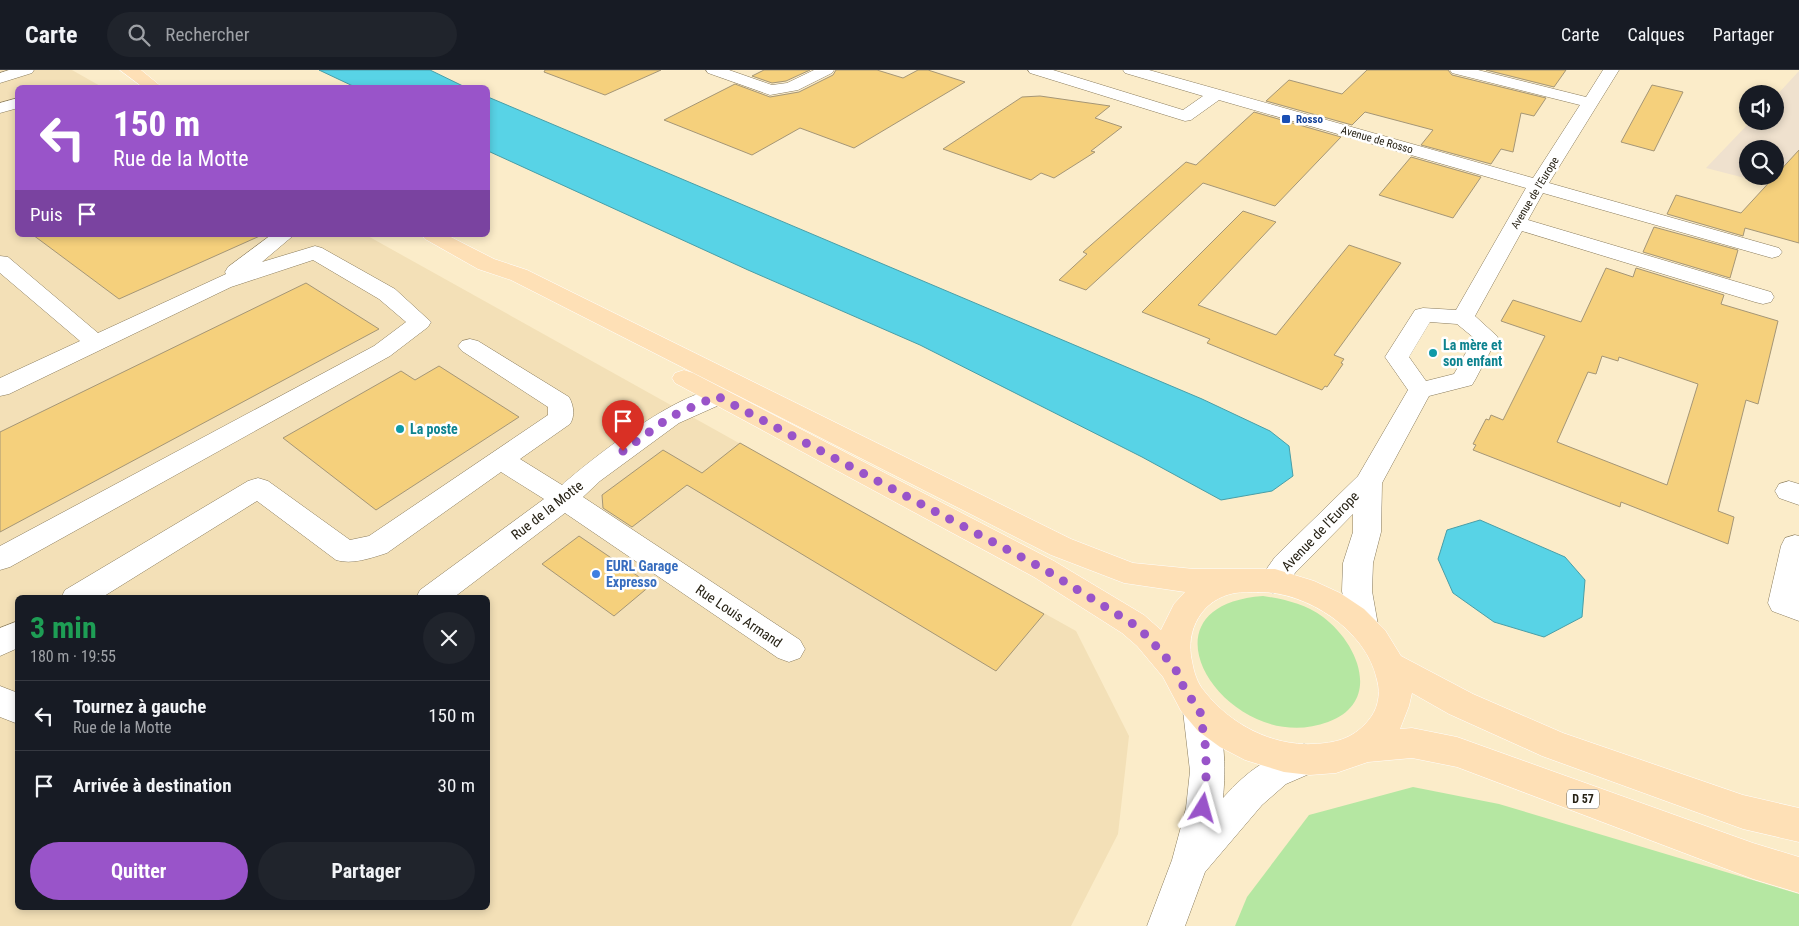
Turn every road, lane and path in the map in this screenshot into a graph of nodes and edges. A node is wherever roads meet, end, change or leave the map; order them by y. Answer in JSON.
{"nodes":[{"id":1,"x":26,"y":70,"type":"edge"},
{"id":2,"x":128,"y":70,"type":"edge"},
{"id":3,"x":714,"y":70,"type":"edge"},
{"id":4,"x":826,"y":70,"type":"edge"},
{"id":5,"x":1036,"y":70,"type":"edge"},
{"id":6,"x":1131,"y":70,"type":"edge"},
{"id":7,"x":1458,"y":70,"type":"edge"},
{"id":8,"x":1610,"y":70,"type":"edge"},
{"id":9,"x":0,"y":78,"type":"edge"},
{"id":10,"x":163,"y":81,"type":"edge"},
{"id":11,"x":1217,"y":94,"type":"junction"},
{"id":12,"x":1591,"y":103,"type":"junction"},
{"id":13,"x":15,"y":104,"type":"edge"},
{"id":14,"x":0,"y":108,"type":"edge"},
{"id":15,"x":1538,"y":185,"type":"junction"},
{"id":16,"x":1517,"y":223,"type":"junction"},
{"id":17,"x":281,"y":237,"type":"edge"},
{"id":18,"x":436,"y":237,"type":"edge"},
{"id":19,"x":1772,"y":252,"type":"dead end"},
{"id":20,"x":0,"y":262,"type":"edge"},
{"id":21,"x":486,"y":264,"type":"junction"},
{"id":22,"x":223,"y":282,"type":"junction"},
{"id":23,"x":1763,"y":297,"type":"dead end"},
{"id":24,"x":1463,"y":317,"type":"junction"},
{"id":25,"x":96,"y":343,"type":"junction"},
{"id":26,"x":470,"y":346,"type":"dead end"},
{"id":27,"x":0,"y":388,"type":"edge"},
{"id":28,"x":1420,"y":390,"type":"junction"},
{"id":29,"x":717,"y":396,"type":"junction"},
{"id":30,"x":502,"y":460,"type":"junction"},
{"id":31,"x":1368,"y":483,"type":"junction"},
{"id":32,"x":564,"y":499,"type":"junction"},
{"id":33,"x":1799,"y":547,"type":"edge"},
{"id":34,"x":0,"y":559,"type":"edge"},
{"id":35,"x":1273,"y":581,"type":"junction"},
{"id":36,"x":1233,"y":582,"type":"junction"},
{"id":37,"x":81,"y":595,"type":"edge"},
{"id":38,"x":436,"y":595,"type":"edge"},
{"id":39,"x":1799,"y":610,"type":"edge"},
{"id":40,"x":1363,"y":625,"type":"junction"},
{"id":41,"x":15,"y":635,"type":"edge"},
{"id":42,"x":0,"y":643,"type":"edge"},
{"id":43,"x":789,"y":649,"type":"dead end"},
{"id":44,"x":1390,"y":666,"type":"junction"},
{"id":45,"x":1175,"y":668,"type":"junction"},
{"id":46,"x":0,"y":700,"type":"edge"},
{"id":47,"x":15,"y":708,"type":"edge"},
{"id":48,"x":1200,"y":711,"type":"junction"},
{"id":49,"x":1364,"y":747,"type":"junction"},
{"id":50,"x":1304,"y":760,"type":"junction"},
{"id":51,"x":1799,"y":825,"type":"edge"},
{"id":52,"x":1192,"y":860,"type":"junction"},
{"id":53,"x":1799,"y":875,"type":"edge"},
{"id":54,"x":1166,"y":926,"type":"edge"}],
"edges":[{"from":1,"to":9,"type":"street"},
{"from":2,"to":10,"type":"main road"},
{"from":3,"to":4,"type":"street"},
{"from":5,"to":11,"type":"street"},
{"from":6,"to":11,"type":"street","name":"Avenue de Rosso"},
{"from":7,"to":12,"type":"street"},
{"from":8,"to":12,"type":"street","name":"Avenue de l'Europe"},
{"from":11,"to":15,"type":"street","name":"Avenue de Rosso"},
{"from":12,"to":15,"type":"street","name":"Avenue de l'Europe"},
{"from":13,"to":14,"type":"street"},
{"from":15,"to":16,"type":"street","name":"Avenue de l'Europe"},
{"from":15,"to":19,"type":"street","name":"Avenue de Rosso"},
{"from":16,"to":23,"type":"street"},
{"from":16,"to":24,"type":"street","name":"Avenue de l'Europe"},
{"from":17,"to":22,"type":"street"},
{"from":18,"to":21,"type":"main road"},
{"from":20,"to":25,"type":"street"},
{"from":21,"to":29,"type":"main road"},
{"from":21,"to":36,"type":"main road"},
{"from":22,"to":25,"type":"street"},
{"from":22,"to":34,"type":"street"},
{"from":24,"to":28,"type":"street"},
{"from":24,"to":28,"type":"street"},
{"from":25,"to":27,"type":"street"},
{"from":26,"to":30,"type":"street"},
{"from":28,"to":31,"type":"street","name":"Avenue de l'Europe"},
{"from":29,"to":32,"type":"street","name":"Rue de la Motte"},
{"from":29,"to":45,"type":"main road"},
{"from":30,"to":32,"type":"street","name":"Rue Louis Armand"},
{"from":30,"to":37,"type":"street"},
{"from":31,"to":35,"type":"street","name":"Avenue de l'Europe"},
{"from":31,"to":40,"type":"street","name":"Avenue de l'Europe"},
{"from":32,"to":38,"type":"street","name":"Rue de la Motte"},
{"from":32,"to":43,"type":"street","name":"Rue Louis Armand"},
{"from":33,"to":39,"type":"street"},
{"from":35,"to":36,"type":"main road"},
{"from":35,"to":40,"type":"main road"},
{"from":36,"to":45,"type":"main road"},
{"from":40,"to":44,"type":"main road"},
{"from":41,"to":42,"type":"street"},
{"from":44,"to":49,"type":"main road"},
{"from":44,"to":51,"type":"main road"},
{"from":45,"to":48,"type":"main road"},
{"from":46,"to":47,"type":"street"},
{"from":48,"to":50,"type":"main road"},
{"from":48,"to":52,"type":"street"},
{"from":49,"to":50,"type":"main road"},
{"from":49,"to":53,"type":"main road","number":"D 57"},
{"from":50,"to":52,"type":"street"},
{"from":52,"to":54,"type":"street"}]}
